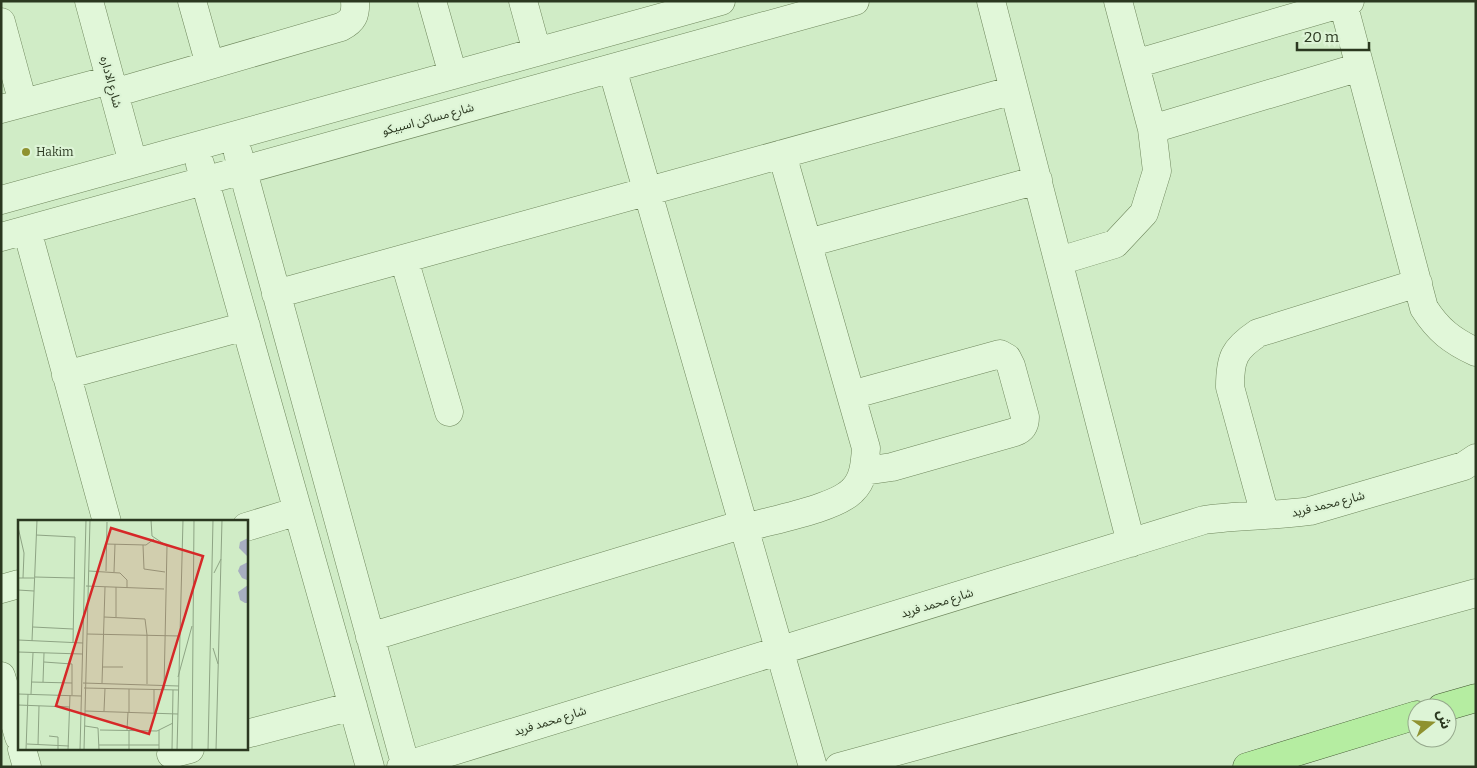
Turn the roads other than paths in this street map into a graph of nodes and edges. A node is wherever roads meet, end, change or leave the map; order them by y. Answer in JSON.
{"nodes":[{"id":1,"x":89,"y":1,"type":"edge"},
{"id":2,"x":192,"y":1,"type":"edge"},
{"id":3,"x":355,"y":1,"type":"edge"},
{"id":4,"x":432,"y":1,"type":"edge"},
{"id":5,"x":523,"y":1,"type":"edge"},
{"id":6,"x":721,"y":1,"type":"edge"},
{"id":7,"x":855,"y":1,"type":"edge"},
{"id":8,"x":991,"y":1,"type":"edge"},
{"id":9,"x":1118,"y":1,"type":"edge"},
{"id":10,"x":1346,"y":2,"type":"edge"},
{"id":11,"x":1,"y":22,"type":"edge"},
{"id":12,"x":536,"y":52,"type":"junction"},
{"id":13,"x":1135,"y":64,"type":"junction"},
{"id":14,"x":210,"y":66,"type":"junction"},
{"id":15,"x":612,"y":68,"type":"junction"},
{"id":16,"x":1360,"y":68,"type":"junction"},
{"id":17,"x":453,"y":75,"type":"junction"},
{"id":18,"x":112,"y":86,"type":"junction"},
{"id":19,"x":1014,"y":90,"type":"junction"},
{"id":20,"x":12,"y":106,"type":"edge"},
{"id":21,"x":1152,"y":128,"type":"junction"},
{"id":22,"x":233,"y":136,"type":"junction"},
{"id":23,"x":195,"y":146,"type":"junction"},
{"id":24,"x":782,"y":154,"type":"junction"},
{"id":25,"x":133,"y":163,"type":"junction"},
{"id":26,"x":242,"y":170,"type":"junction"},
{"id":27,"x":205,"y":180,"type":"junction"},
{"id":28,"x":1038,"y":180,"type":"junction"},
{"id":29,"x":648,"y":191,"type":"junction"},
{"id":30,"x":1,"y":200,"type":"edge"},
{"id":31,"x":14,"y":233,"type":"edge"},
{"id":32,"x":808,"y":243,"type":"junction"},
{"id":33,"x":404,"y":259,"type":"junction"},
{"id":34,"x":1058,"y":261,"type":"junction"},
{"id":35,"x":1418,"y":283,"type":"junction"},
{"id":36,"x":276,"y":294,"type":"junction"},
{"id":37,"x":246,"y":326,"type":"junction"},
{"id":38,"x":1476,"y":352,"type":"edge"},
{"id":39,"x":66,"y":375,"type":"junction"},
{"id":40,"x":851,"y":395,"type":"junction"},
{"id":41,"x":449,"y":412,"type":"dead end"},
{"id":42,"x":1476,"y":458,"type":"edge"},
{"id":43,"x":864,"y":471,"type":"junction"},
{"id":44,"x":298,"y":512,"type":"junction"},
{"id":45,"x":1265,"y":515,"type":"junction"},
{"id":46,"x":106,"y":520,"type":"edge"},
{"id":47,"x":248,"y":526,"type":"edge"},
{"id":48,"x":744,"y":526,"type":"junction"},
{"id":49,"x":1131,"y":543,"type":"junction"},
{"id":50,"x":18,"y":584,"type":"edge"},
{"id":51,"x":1,"y":589,"type":"edge"},
{"id":52,"x":1476,"y":593,"type":"edge"},
{"id":53,"x":370,"y":637,"type":"junction"},
{"id":54,"x":781,"y":651,"type":"junction"},
{"id":55,"x":1,"y":676,"type":"edge"},
{"id":56,"x":1476,"y":698,"type":"edge"},
{"id":57,"x":1457,"y":704,"type":"edge"},
{"id":58,"x":352,"y":706,"type":"junction"},
{"id":59,"x":1407,"y":718,"type":"edge"},
{"id":60,"x":248,"y":733,"type":"edge"},
{"id":61,"x":18,"y":734,"type":"edge"},
{"id":62,"x":22,"y":750,"type":"edge"},
{"id":63,"x":404,"y":766,"type":"edge"},
{"id":64,"x":27,"y":767,"type":"edge"},
{"id":65,"x":370,"y":767,"type":"edge"},
{"id":66,"x":813,"y":767,"type":"edge"},
{"id":67,"x":839,"y":767,"type":"edge"},
{"id":68,"x":1248,"y":767,"type":"edge"}],
"edges":[{"from":1,"to":18,"type":"street","name":"شارع الاداره"},
{"from":2,"to":14,"type":"street"},
{"from":3,"to":14,"type":"street"},
{"from":4,"to":17,"type":"street"},
{"from":5,"to":12,"type":"street"},
{"from":6,"to":12,"type":"street"},
{"from":7,"to":15,"type":"street","name":"شارع مساكن اسبيكو"},
{"from":8,"to":19,"type":"street"},
{"from":9,"to":13,"type":"street"},
{"from":10,"to":13,"type":"street"},
{"from":10,"to":16,"type":"street"},
{"from":11,"to":20,"type":"street"},
{"from":12,"to":17,"type":"street"},
{"from":13,"to":21,"type":"street"},
{"from":14,"to":18,"type":"street"},
{"from":15,"to":26,"type":"street","name":"شارع مساكن اسبيكو"},
{"from":15,"to":29,"type":"street"},
{"from":16,"to":21,"type":"street"},
{"from":16,"to":35,"type":"street"},
{"from":17,"to":22,"type":"street"},
{"from":18,"to":20,"type":"street"},
{"from":18,"to":25,"type":"street","name":"شارع الاداره"},
{"from":19,"to":24,"type":"street"},
{"from":19,"to":28,"type":"street"},
{"from":21,"to":34,"type":"street"},
{"from":22,"to":23,"type":"street"},
{"from":22,"to":26,"type":"street"},
{"from":23,"to":25,"type":"street"},
{"from":23,"to":27,"type":"street"},
{"from":24,"to":29,"type":"street"},
{"from":24,"to":32,"type":"street"},
{"from":25,"to":30,"type":"street"},
{"from":26,"to":27,"type":"street","name":"شارع مساكن اسبيكو"},
{"from":26,"to":36,"type":"street"},
{"from":27,"to":31,"type":"street","name":"شارع مساكن اسبيكو"},
{"from":27,"to":37,"type":"street"},
{"from":28,"to":32,"type":"street"},
{"from":28,"to":34,"type":"street"},
{"from":29,"to":33,"type":"street"},
{"from":29,"to":48,"type":"street"},
{"from":31,"to":39,"type":"street"},
{"from":32,"to":40,"type":"street"},
{"from":33,"to":36,"type":"street"},
{"from":33,"to":41,"type":"street"},
{"from":34,"to":49,"type":"street"},
{"from":35,"to":38,"type":"street"},
{"from":35,"to":45,"type":"street"},
{"from":36,"to":53,"type":"street"},
{"from":37,"to":39,"type":"street"},
{"from":37,"to":44,"type":"street"},
{"from":39,"to":46,"type":"street"},
{"from":40,"to":43,"type":"street"},
{"from":40,"to":43,"type":"street"},
{"from":42,"to":45,"type":"street","name":"شارع محمد فريد"},
{"from":43,"to":48,"type":"street"},
{"from":44,"to":47,"type":"street"},
{"from":44,"to":58,"type":"street"},
{"from":45,"to":49,"type":"street","name":"شارع محمد فريد"},
{"from":48,"to":53,"type":"street"},
{"from":48,"to":54,"type":"street"},
{"from":49,"to":54,"type":"street","name":"شارع محمد فريد"},
{"from":50,"to":51,"type":"street"},
{"from":52,"to":67,"type":"street"},
{"from":53,"to":63,"type":"street"},
{"from":54,"to":63,"type":"street","name":"شارع محمد فريد"},
{"from":54,"to":66,"type":"street"},
{"from":55,"to":61,"type":"street"},
{"from":56,"to":57,"type":"main road"},
{"from":58,"to":60,"type":"street"},
{"from":58,"to":65,"type":"street"},
{"from":59,"to":68,"type":"main road"},
{"from":62,"to":64,"type":"street"}]}
